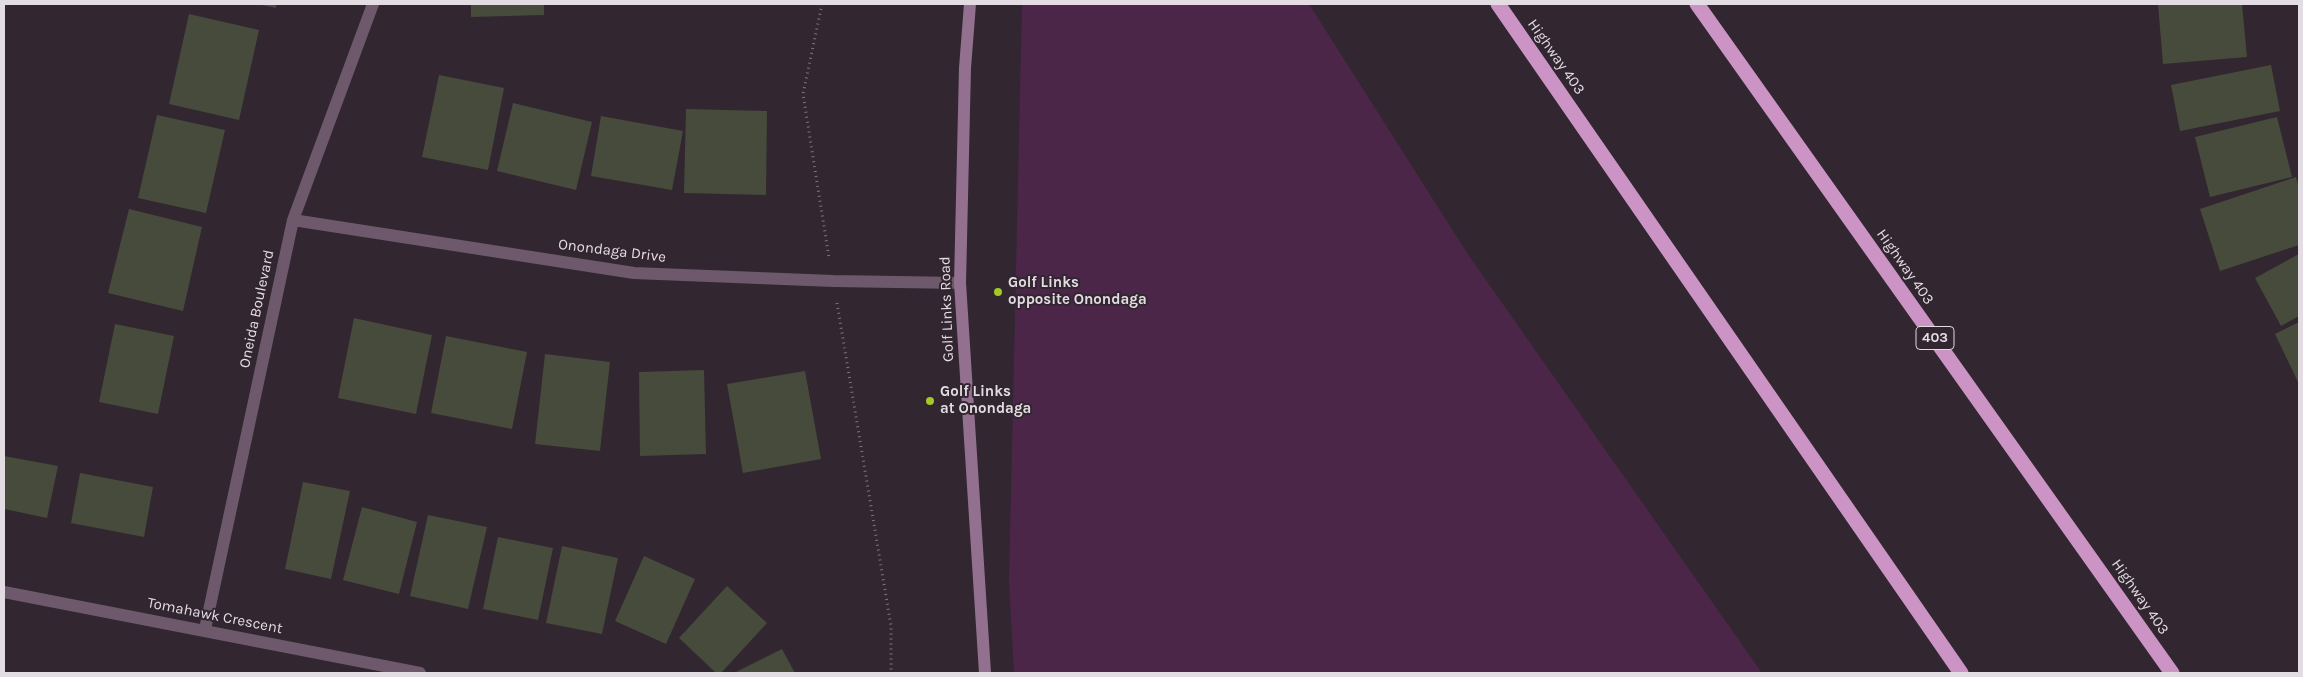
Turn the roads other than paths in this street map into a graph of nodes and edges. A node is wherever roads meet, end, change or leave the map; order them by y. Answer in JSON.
{"nodes":[{"id":1,"x":373,"y":4,"type":"edge"},
{"id":2,"x":970,"y":4,"type":"edge"},
{"id":3,"x":1498,"y":4,"type":"edge"},
{"id":4,"x":1697,"y":4,"type":"edge"},
{"id":5,"x":292,"y":220,"type":"junction"},
{"id":6,"x":960,"y":283,"type":"junction"},
{"id":7,"x":4,"y":592,"type":"edge"},
{"id":8,"x":205,"y":630,"type":"junction"},
{"id":9,"x":420,"y":673,"type":"edge"},
{"id":10,"x":985,"y":673,"type":"edge"},
{"id":11,"x":1962,"y":673,"type":"edge"},
{"id":12,"x":2172,"y":673,"type":"edge"}],
"edges":[{"from":1,"to":5,"type":"street","name":"Oneida Boulevard"},
{"from":2,"to":6,"type":"main road","name":"Golf Links Road"},
{"from":3,"to":11,"type":"highway","name":"Highway 403"},
{"from":4,"to":12,"type":"highway","name":"Highway 403","number":"403"},
{"from":5,"to":6,"type":"street","name":"Onondaga Drive"},
{"from":5,"to":8,"type":"street","name":"Oneida Boulevard"},
{"from":6,"to":10,"type":"main road","name":"Golf Links Road"},
{"from":7,"to":8,"type":"street","name":"Tomahawk Crescent"},
{"from":8,"to":9,"type":"street","name":"Tomahawk Crescent"}]}
